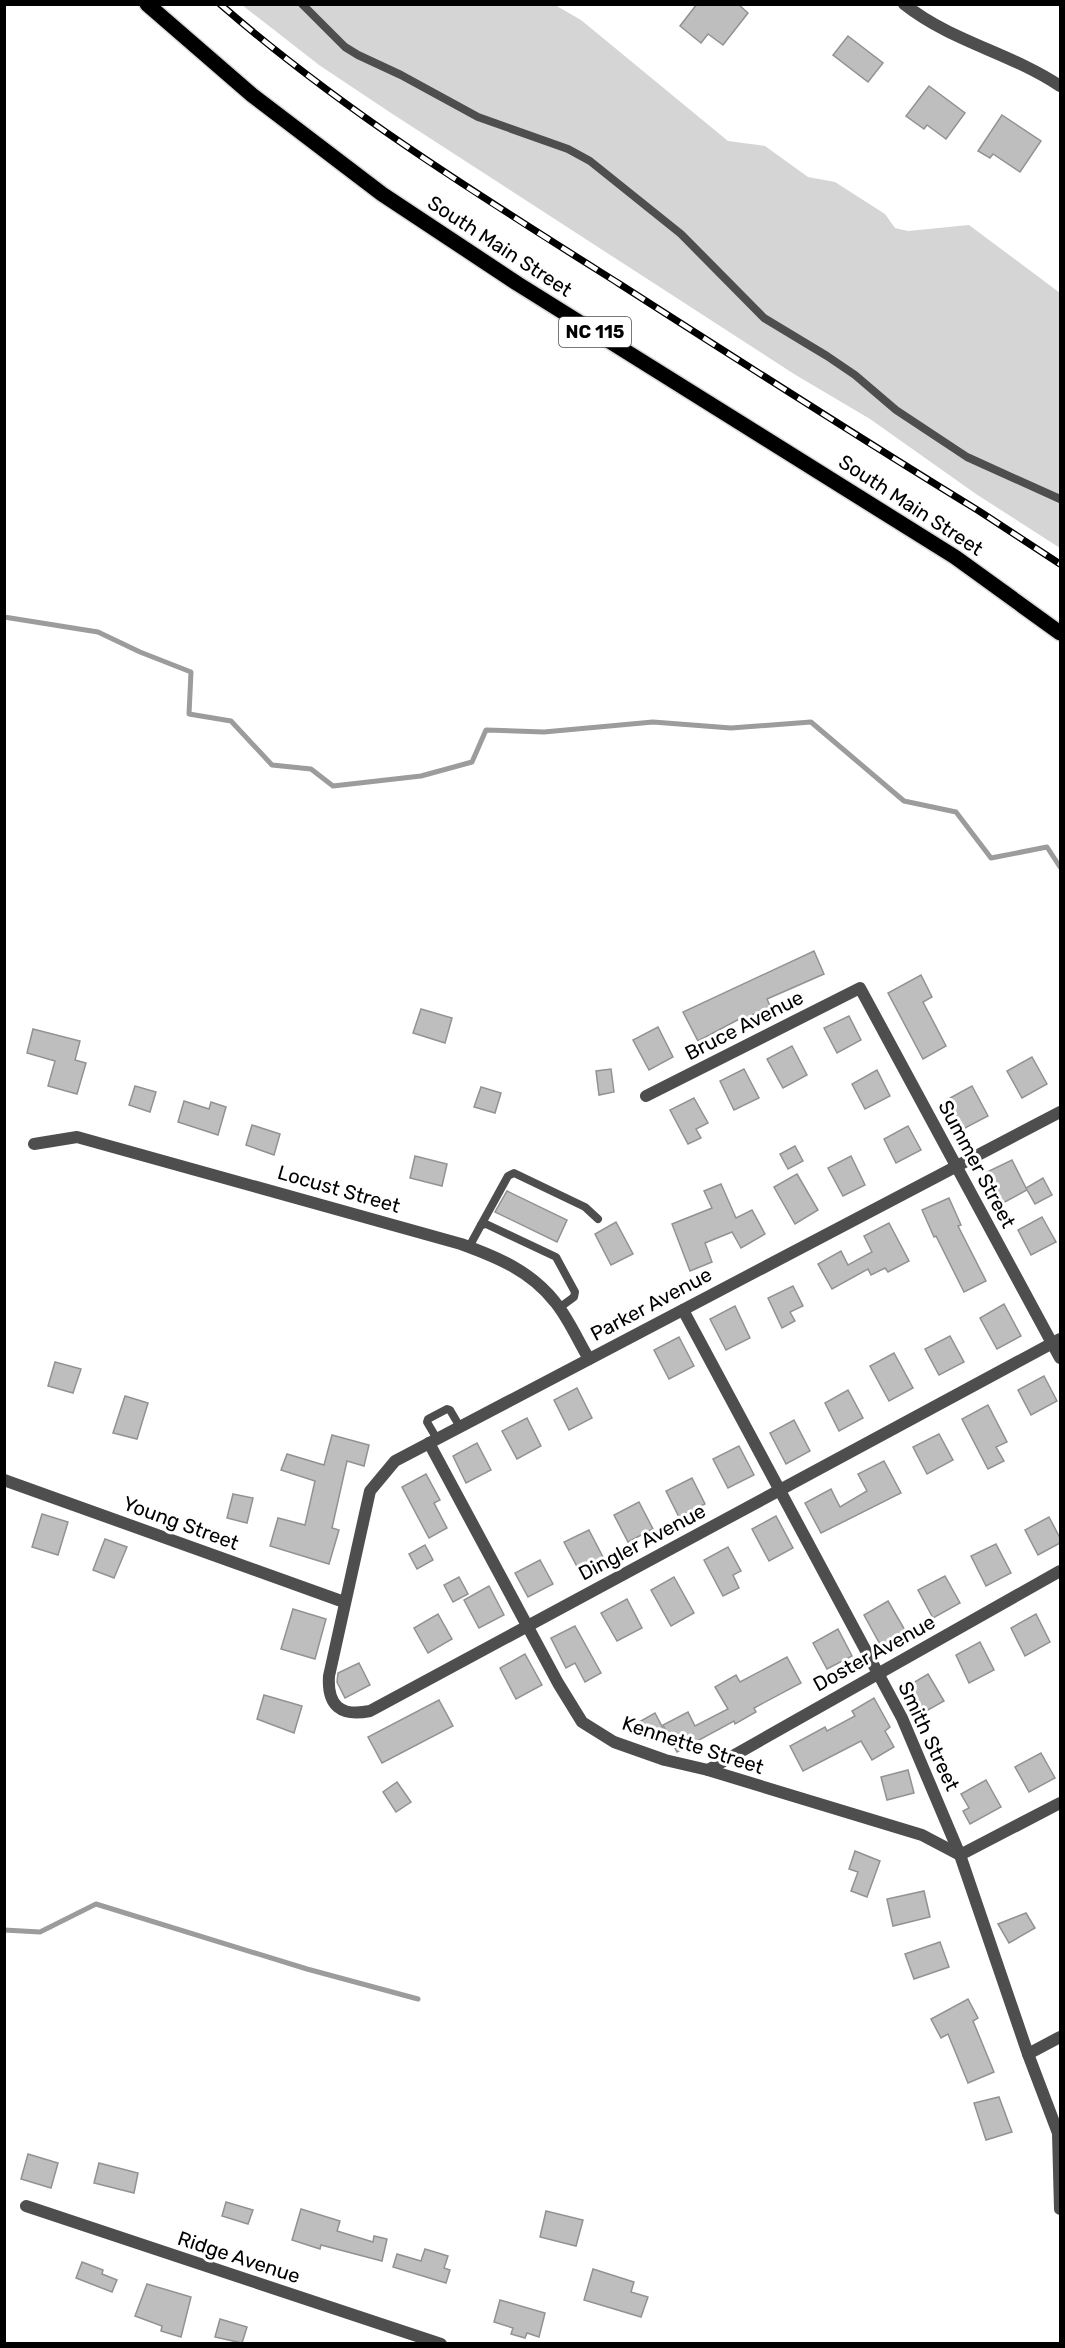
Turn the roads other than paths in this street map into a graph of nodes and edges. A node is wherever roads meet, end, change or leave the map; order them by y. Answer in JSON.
{"nodes":[{"id":1,"x":147,"y":4,"type":"edge"},
{"id":2,"x":302,"y":4,"type":"edge"},
{"id":3,"x":904,"y":4,"type":"edge"},
{"id":4,"x":1060,"y":86,"type":"edge"},
{"id":5,"x":1060,"y":499,"type":"edge"},
{"id":6,"x":1060,"y":633,"type":"edge"},
{"id":7,"x":860,"y":988,"type":"joint"},
{"id":8,"x":646,"y":1096,"type":"dead end"},
{"id":9,"x":1060,"y":1112,"type":"edge"},
{"id":10,"x":34,"y":1144,"type":"dead end"},
{"id":11,"x":956,"y":1165,"type":"junction"},
{"id":12,"x":598,"y":1219,"type":"dead end"},
{"id":13,"x":481,"y":1225,"type":"junction"},
{"id":14,"x":469,"y":1247,"type":"junction"},
{"id":15,"x":559,"y":1308,"type":"junction"},
{"id":16,"x":683,"y":1310,"type":"junction"},
{"id":17,"x":1057,"y":1341,"type":"edge"},
{"id":18,"x":1060,"y":1358,"type":"edge"},
{"id":19,"x":589,"y":1359,"type":"junction"},
{"id":20,"x":460,"y":1427,"type":"junction"},
{"id":21,"x":433,"y":1441,"type":"junction"},
{"id":22,"x":4,"y":1480,"type":"edge"},
{"id":23,"x":780,"y":1490,"type":"junction"},
{"id":24,"x":1060,"y":1571,"type":"edge"},
{"id":25,"x":344,"y":1602,"type":"junction"},
{"id":26,"x":527,"y":1626,"type":"junction"},
{"id":27,"x":878,"y":1673,"type":"junction"},
{"id":28,"x":708,"y":1770,"type":"junction"},
{"id":29,"x":1060,"y":1803,"type":"edge"},
{"id":30,"x":960,"y":1855,"type":"junction"},
{"id":31,"x":1060,"y":2037,"type":"edge"},
{"id":32,"x":1028,"y":2054,"type":"junction"},
{"id":33,"x":26,"y":2205,"type":"dead end"},
{"id":34,"x":1060,"y":2209,"type":"edge"},
{"id":35,"x":441,"y":2343,"type":"edge"}],
"edges":[{"from":1,"to":6,"type":"main road","name":"South Main Street","number":"NC 115"},
{"from":2,"to":5,"type":"lane"},
{"from":3,"to":4,"type":"street"},
{"from":7,"to":8,"type":"street","name":"Bruce Avenue"},
{"from":7,"to":11,"type":"street","name":"Summer Street"},
{"from":9,"to":11,"type":"street","name":"Parker Avenue"},
{"from":10,"to":14,"type":"street","name":"Locust Street"},
{"from":11,"to":16,"type":"street","name":"Parker Avenue"},
{"from":11,"to":17,"type":"street","name":"Summer Street"},
{"from":12,"to":13,"type":"lane"},
{"from":13,"to":14,"type":"lane"},
{"from":13,"to":15,"type":"lane"},
{"from":14,"to":15,"type":"street","name":"Locust Street"},
{"from":15,"to":19,"type":"street","name":"Locust Street"},
{"from":16,"to":19,"type":"street","name":"Parker Avenue"},
{"from":16,"to":23,"type":"street","name":"Smith Street"},
{"from":17,"to":18,"type":"street","name":"Summer Street"},
{"from":17,"to":23,"type":"street","name":"Dingler Avenue"},
{"from":19,"to":20,"type":"street","name":"Parker Avenue"},
{"from":20,"to":21,"type":"street","name":"Parker Avenue"},
{"from":20,"to":21,"type":"lane"},
{"from":21,"to":25,"type":"street","name":"Parker Avenue"},
{"from":21,"to":26,"type":"street","name":"Kennette Street"},
{"from":22,"to":25,"type":"street","name":"Young Street"},
{"from":23,"to":26,"type":"street","name":"Dingler Avenue"},
{"from":23,"to":27,"type":"street","name":"Smith Street"},
{"from":24,"to":27,"type":"street","name":"Doster Avenue"},
{"from":25,"to":26,"type":"street","name":"Dingler Avenue"},
{"from":26,"to":28,"type":"street","name":"Kennette Street"},
{"from":27,"to":28,"type":"street","name":"Doster Avenue"},
{"from":27,"to":30,"type":"street","name":"Smith Street"},
{"from":28,"to":30,"type":"street","name":"Kennette Street"},
{"from":29,"to":30,"type":"street"},
{"from":30,"to":32,"type":"street","name":"Smith Street"},
{"from":31,"to":32,"type":"street"},
{"from":32,"to":34,"type":"street","name":"Smith Street"},
{"from":33,"to":35,"type":"street","name":"Ridge Avenue"}]}
